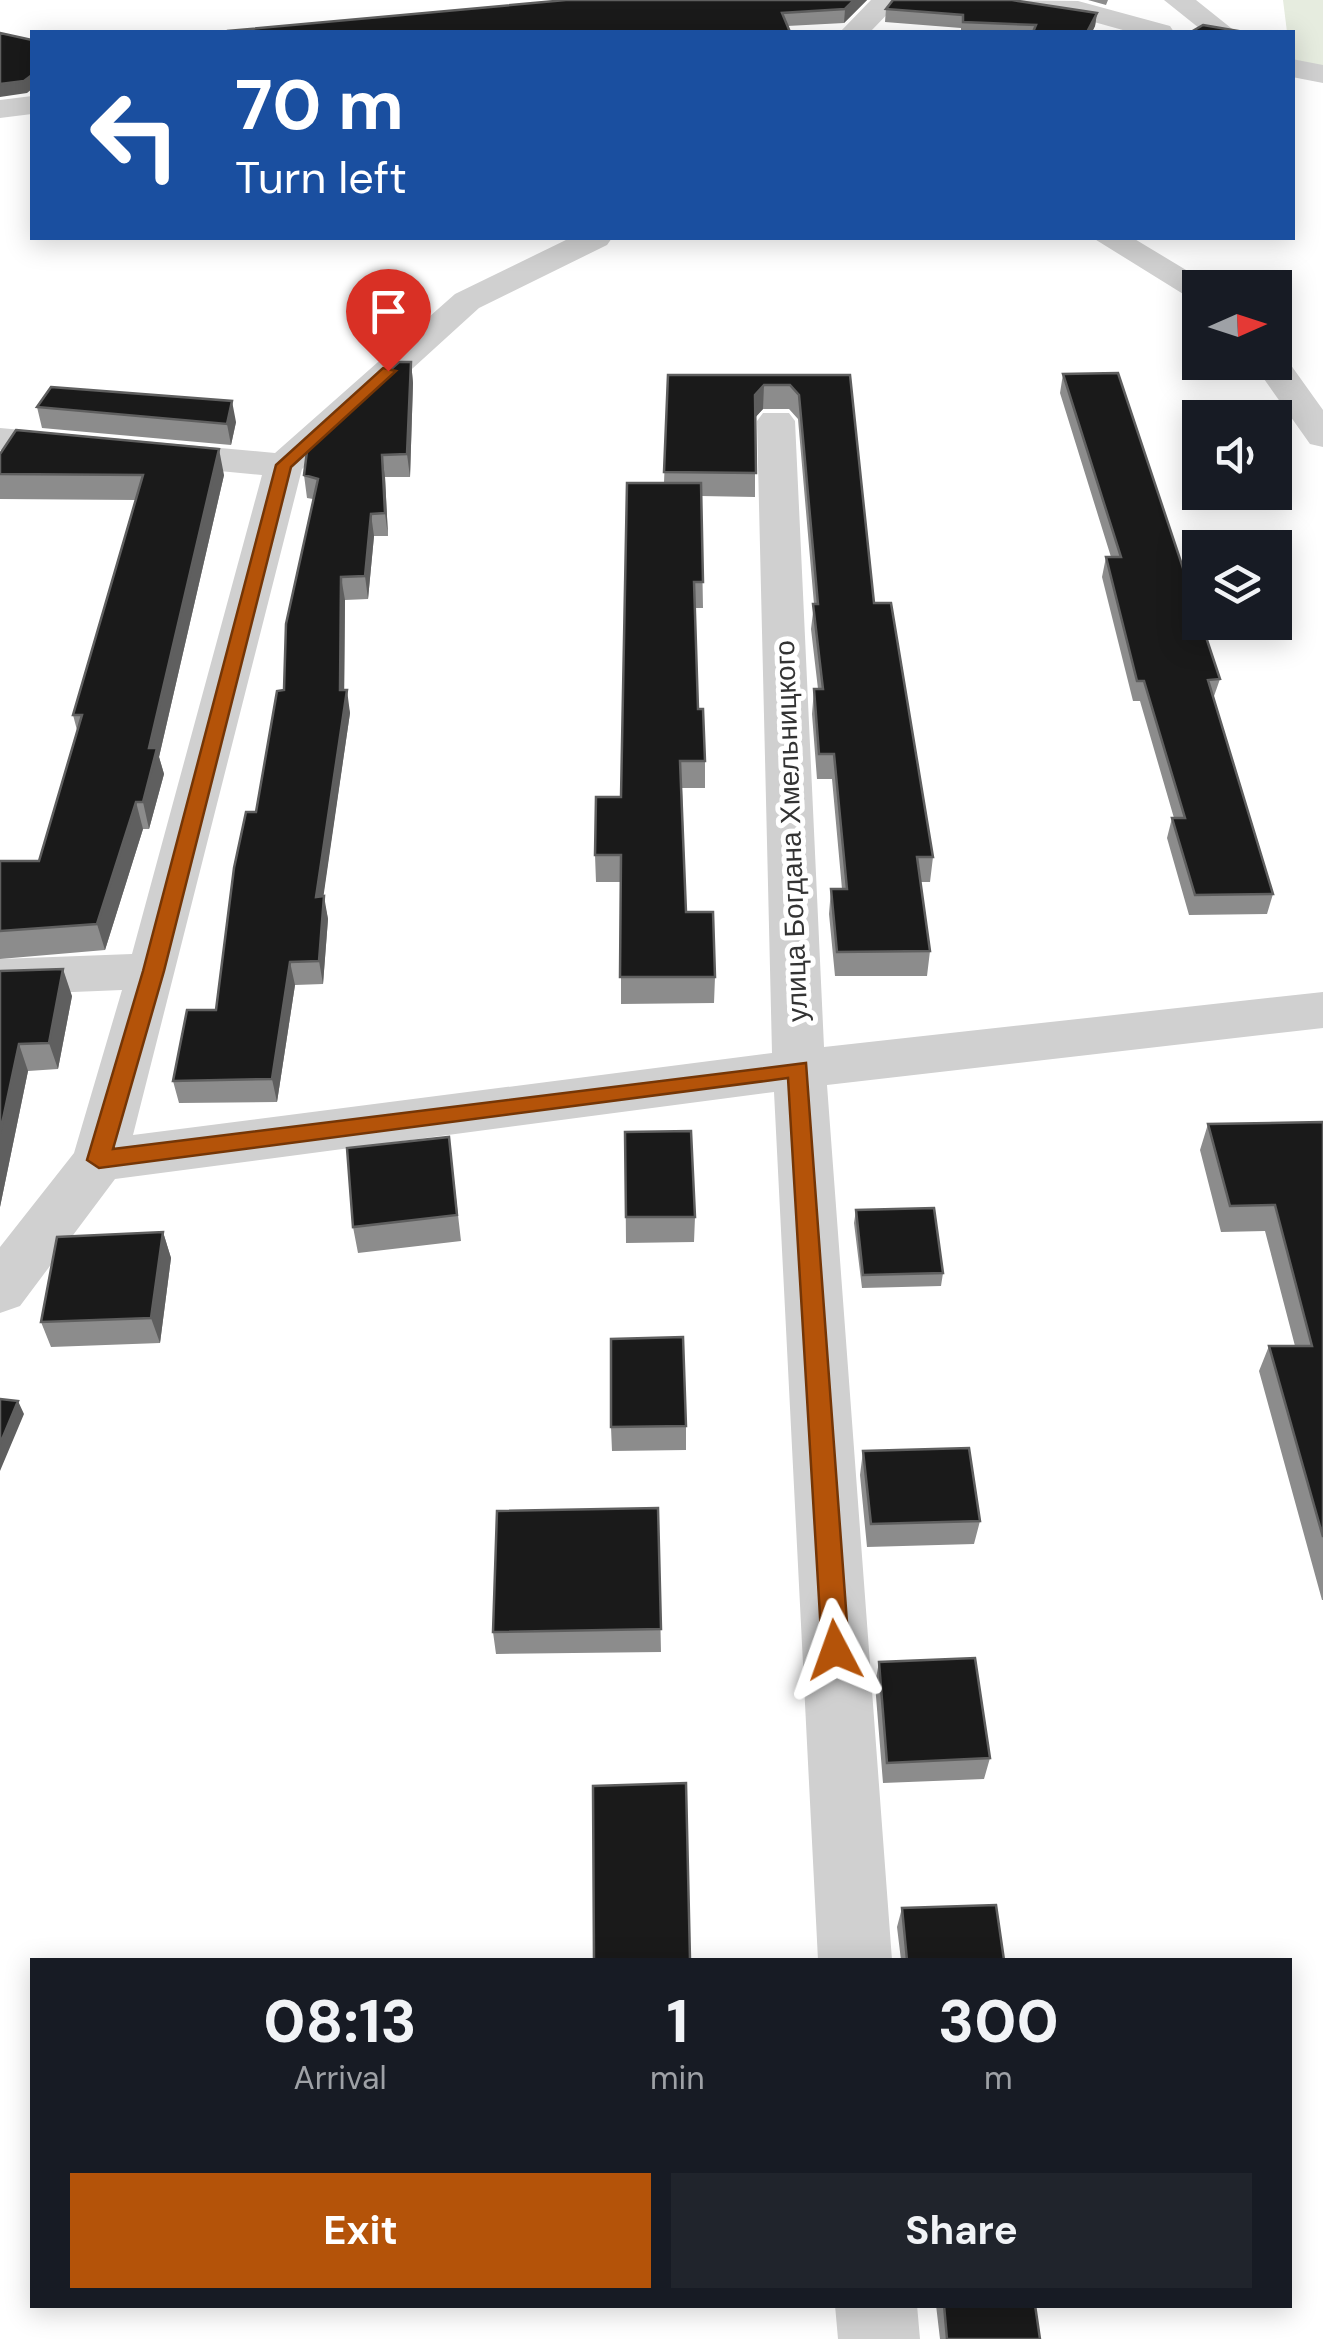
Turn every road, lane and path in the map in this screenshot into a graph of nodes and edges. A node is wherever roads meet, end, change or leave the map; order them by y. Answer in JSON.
{"nodes":[{"id":1,"x":886,"y":0,"type":"edge"},
{"id":2,"x":1001,"y":0,"type":"edge"},
{"id":3,"x":1178,"y":0,"type":"edge"},
{"id":4,"x":856,"y":30,"type":"edge"},
{"id":5,"x":1153,"y":30,"type":"edge"},
{"id":6,"x":1219,"y":30,"type":"edge"},
{"id":7,"x":1295,"y":69,"type":"edge"},
{"id":8,"x":1323,"y":74,"type":"edge"},
{"id":9,"x":30,"y":105,"type":"edge"},
{"id":10,"x":0,"y":109,"type":"edge"},
{"id":11,"x":591,"y":240,"type":"edge"},
{"id":12,"x":1113,"y":240,"type":"edge"},
{"id":13,"x":1182,"y":280,"type":"edge"},
{"id":14,"x":1283,"y":380,"type":"edge"},
{"id":15,"x":776,"y":421,"type":"dead end"},
{"id":16,"x":1323,"y":436,"type":"edge"},
{"id":17,"x":0,"y":439,"type":"edge"},
{"id":18,"x":284,"y":465,"type":"junction"},
{"id":19,"x":154,"y":971,"type":"junction"},
{"id":20,"x":0,"y":977,"type":"edge"},
{"id":21,"x":1323,"y":1010,"type":"edge"},
{"id":22,"x":799,"y":1069,"type":"junction"},
{"id":23,"x":99,"y":1160,"type":"junction"},
{"id":24,"x":0,"y":1290,"type":"edge"},
{"id":25,"x":855,"y":1958,"type":"edge"},
{"id":26,"x":876,"y":2308,"type":"edge"},
{"id":27,"x":878,"y":2339,"type":"edge"}],
"edges":[{"from":1,"to":4,"type":"street"},
{"from":2,"to":5,"type":"street"},
{"from":3,"to":6,"type":"street"},
{"from":7,"to":8,"type":"street"},
{"from":9,"to":10,"type":"street"},
{"from":11,"to":18,"type":"street"},
{"from":12,"to":13,"type":"street"},
{"from":14,"to":16,"type":"street"},
{"from":15,"to":22,"type":"street","name":"улица Богдана Хмельницкого"},
{"from":17,"to":18,"type":"street"},
{"from":18,"to":19,"type":"street"},
{"from":19,"to":20,"type":"street"},
{"from":19,"to":23,"type":"street"},
{"from":21,"to":22,"type":"street"},
{"from":22,"to":23,"type":"street"},
{"from":22,"to":25,"type":"street","name":"улица Богдана Хмельницкого"},
{"from":23,"to":24,"type":"street"},
{"from":26,"to":27,"type":"street"}]}
